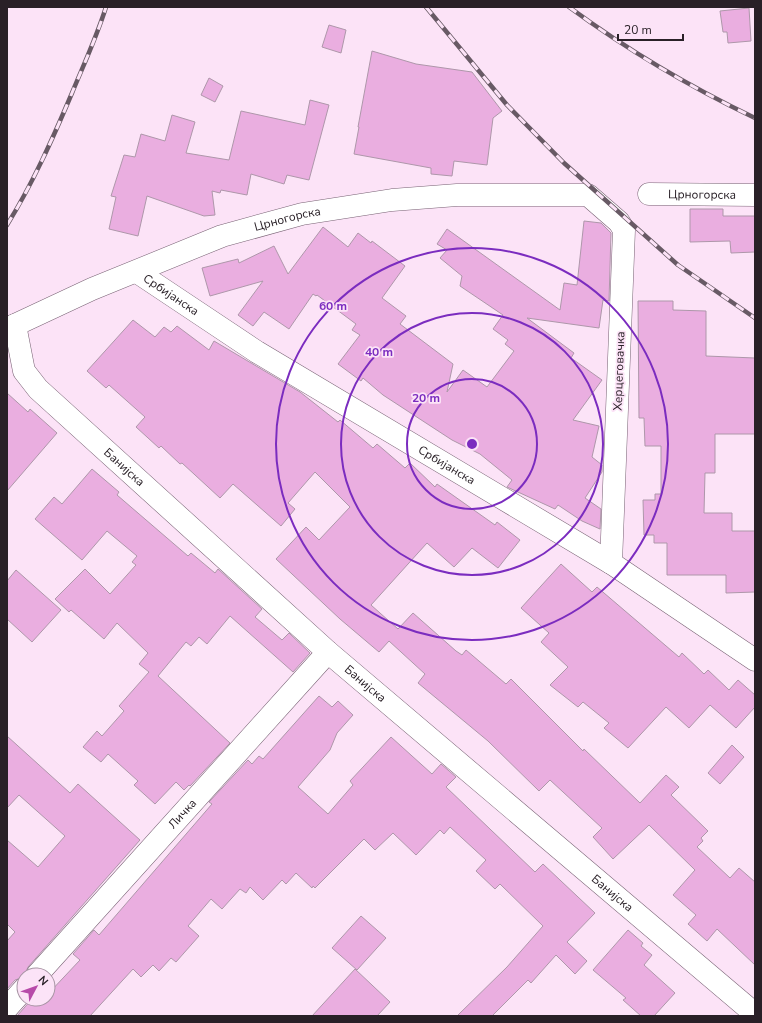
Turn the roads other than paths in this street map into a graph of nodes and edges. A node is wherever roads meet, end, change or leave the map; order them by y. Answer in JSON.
{"nodes":[{"id":1,"x":649,"y":194,"type":"dead end"},
{"id":2,"x":588,"y":195,"type":"joint"},
{"id":3,"x":755,"y":195,"type":"edge"},
{"id":4,"x":137,"y":272,"type":"junction"},
{"id":5,"x":10,"y":325,"type":"edge"},
{"id":6,"x":611,"y":563,"type":"junction"},
{"id":7,"x":328,"y":652,"type":"junction"},
{"id":8,"x":755,"y":660,"type":"edge"},
{"id":9,"x":44,"y":967,"type":"edge"},
{"id":10,"x":16,"y":998,"type":"edge"},
{"id":11,"x":7,"y":1008,"type":"edge"},
{"id":12,"x":755,"y":1014,"type":"edge"}],
"edges":[{"from":1,"to":3,"type":"street","name":"Црногорска"},
{"from":2,"to":4,"type":"street","name":"Црногорска"},
{"from":2,"to":6,"type":"street","name":"Херцеговачка"},
{"from":4,"to":5,"type":"street","name":"Црногорска"},
{"from":4,"to":6,"type":"street","name":"Србијанска"},
{"from":5,"to":7,"type":"street","name":"Банијска"},
{"from":6,"to":8,"type":"street","name":"Србијанска"},
{"from":7,"to":9,"type":"street","name":"Личка"},
{"from":7,"to":12,"type":"street","name":"Банијска"},
{"from":10,"to":11,"type":"street"}]}
